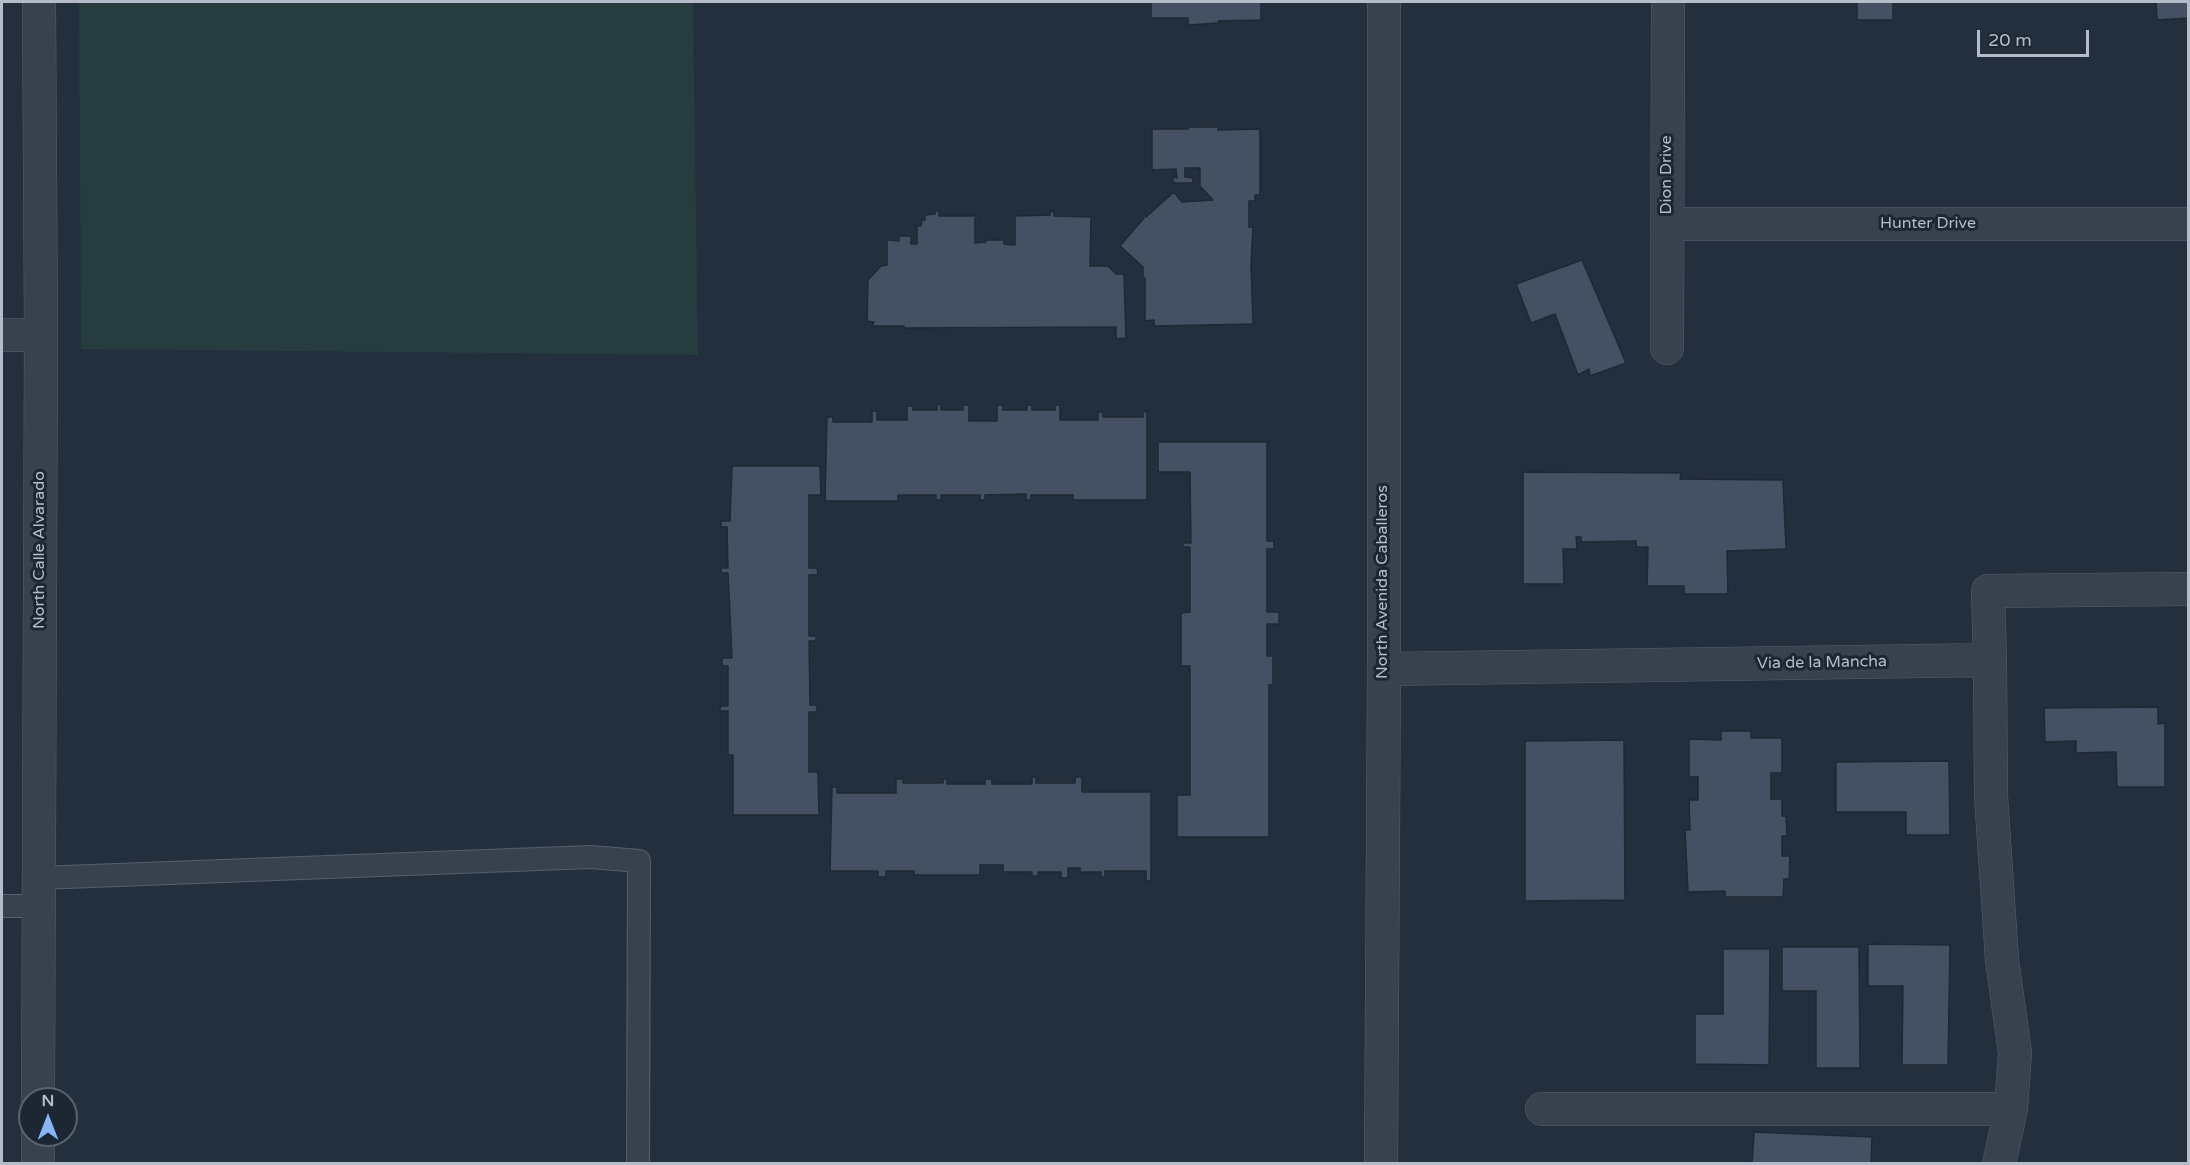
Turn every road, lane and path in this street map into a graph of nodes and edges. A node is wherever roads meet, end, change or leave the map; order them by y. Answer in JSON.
{"nodes":[{"id":1,"x":39,"y":2,"type":"edge"},
{"id":2,"x":1384,"y":2,"type":"edge"},
{"id":3,"x":1668,"y":2,"type":"edge"},
{"id":4,"x":1667,"y":224,"type":"junction"},
{"id":5,"x":2188,"y":224,"type":"edge"},
{"id":6,"x":2,"y":335,"type":"edge"},
{"id":7,"x":41,"y":335,"type":"junction"},
{"id":8,"x":1667,"y":348,"type":"dead end"},
{"id":9,"x":2188,"y":589,"type":"edge"},
{"id":10,"x":1990,"y":660,"type":"junction"},
{"id":11,"x":1384,"y":669,"type":"junction"},
{"id":12,"x":39,"y":892,"type":"junction"},
{"id":13,"x":2,"y":906,"type":"edge"},
{"id":14,"x":38,"y":1087,"type":"edge"},
{"id":15,"x":1542,"y":1109,"type":"dead end"},
{"id":16,"x":2011,"y":1109,"type":"junction"},
{"id":17,"x":38,"y":1147,"type":"edge"},
{"id":18,"x":38,"y":1164,"type":"edge"},
{"id":19,"x":638,"y":1164,"type":"edge"},
{"id":20,"x":1381,"y":1164,"type":"edge"},
{"id":21,"x":1999,"y":1164,"type":"edge"}],
"edges":[{"from":1,"to":7,"type":"street","name":"North Calle Alvarado"},
{"from":2,"to":11,"type":"street","name":"North Avenida Caballeros"},
{"from":3,"to":4,"type":"street","name":"Dion Drive"},
{"from":4,"to":5,"type":"street","name":"Hunter Drive"},
{"from":4,"to":8,"type":"street","name":"Dion Drive"},
{"from":6,"to":7,"type":"street"},
{"from":7,"to":12,"type":"street","name":"North Calle Alvarado"},
{"from":9,"to":10,"type":"street"},
{"from":10,"to":11,"type":"street","name":"Via de la Mancha"},
{"from":10,"to":16,"type":"street"},
{"from":11,"to":20,"type":"street","name":"North Avenida Caballeros"},
{"from":12,"to":13,"type":"lane"},
{"from":12,"to":14,"type":"street","name":"North Calle Alvarado"},
{"from":12,"to":19,"type":"lane"},
{"from":15,"to":16,"type":"street"},
{"from":16,"to":21,"type":"street"},
{"from":17,"to":18,"type":"street"}]}
